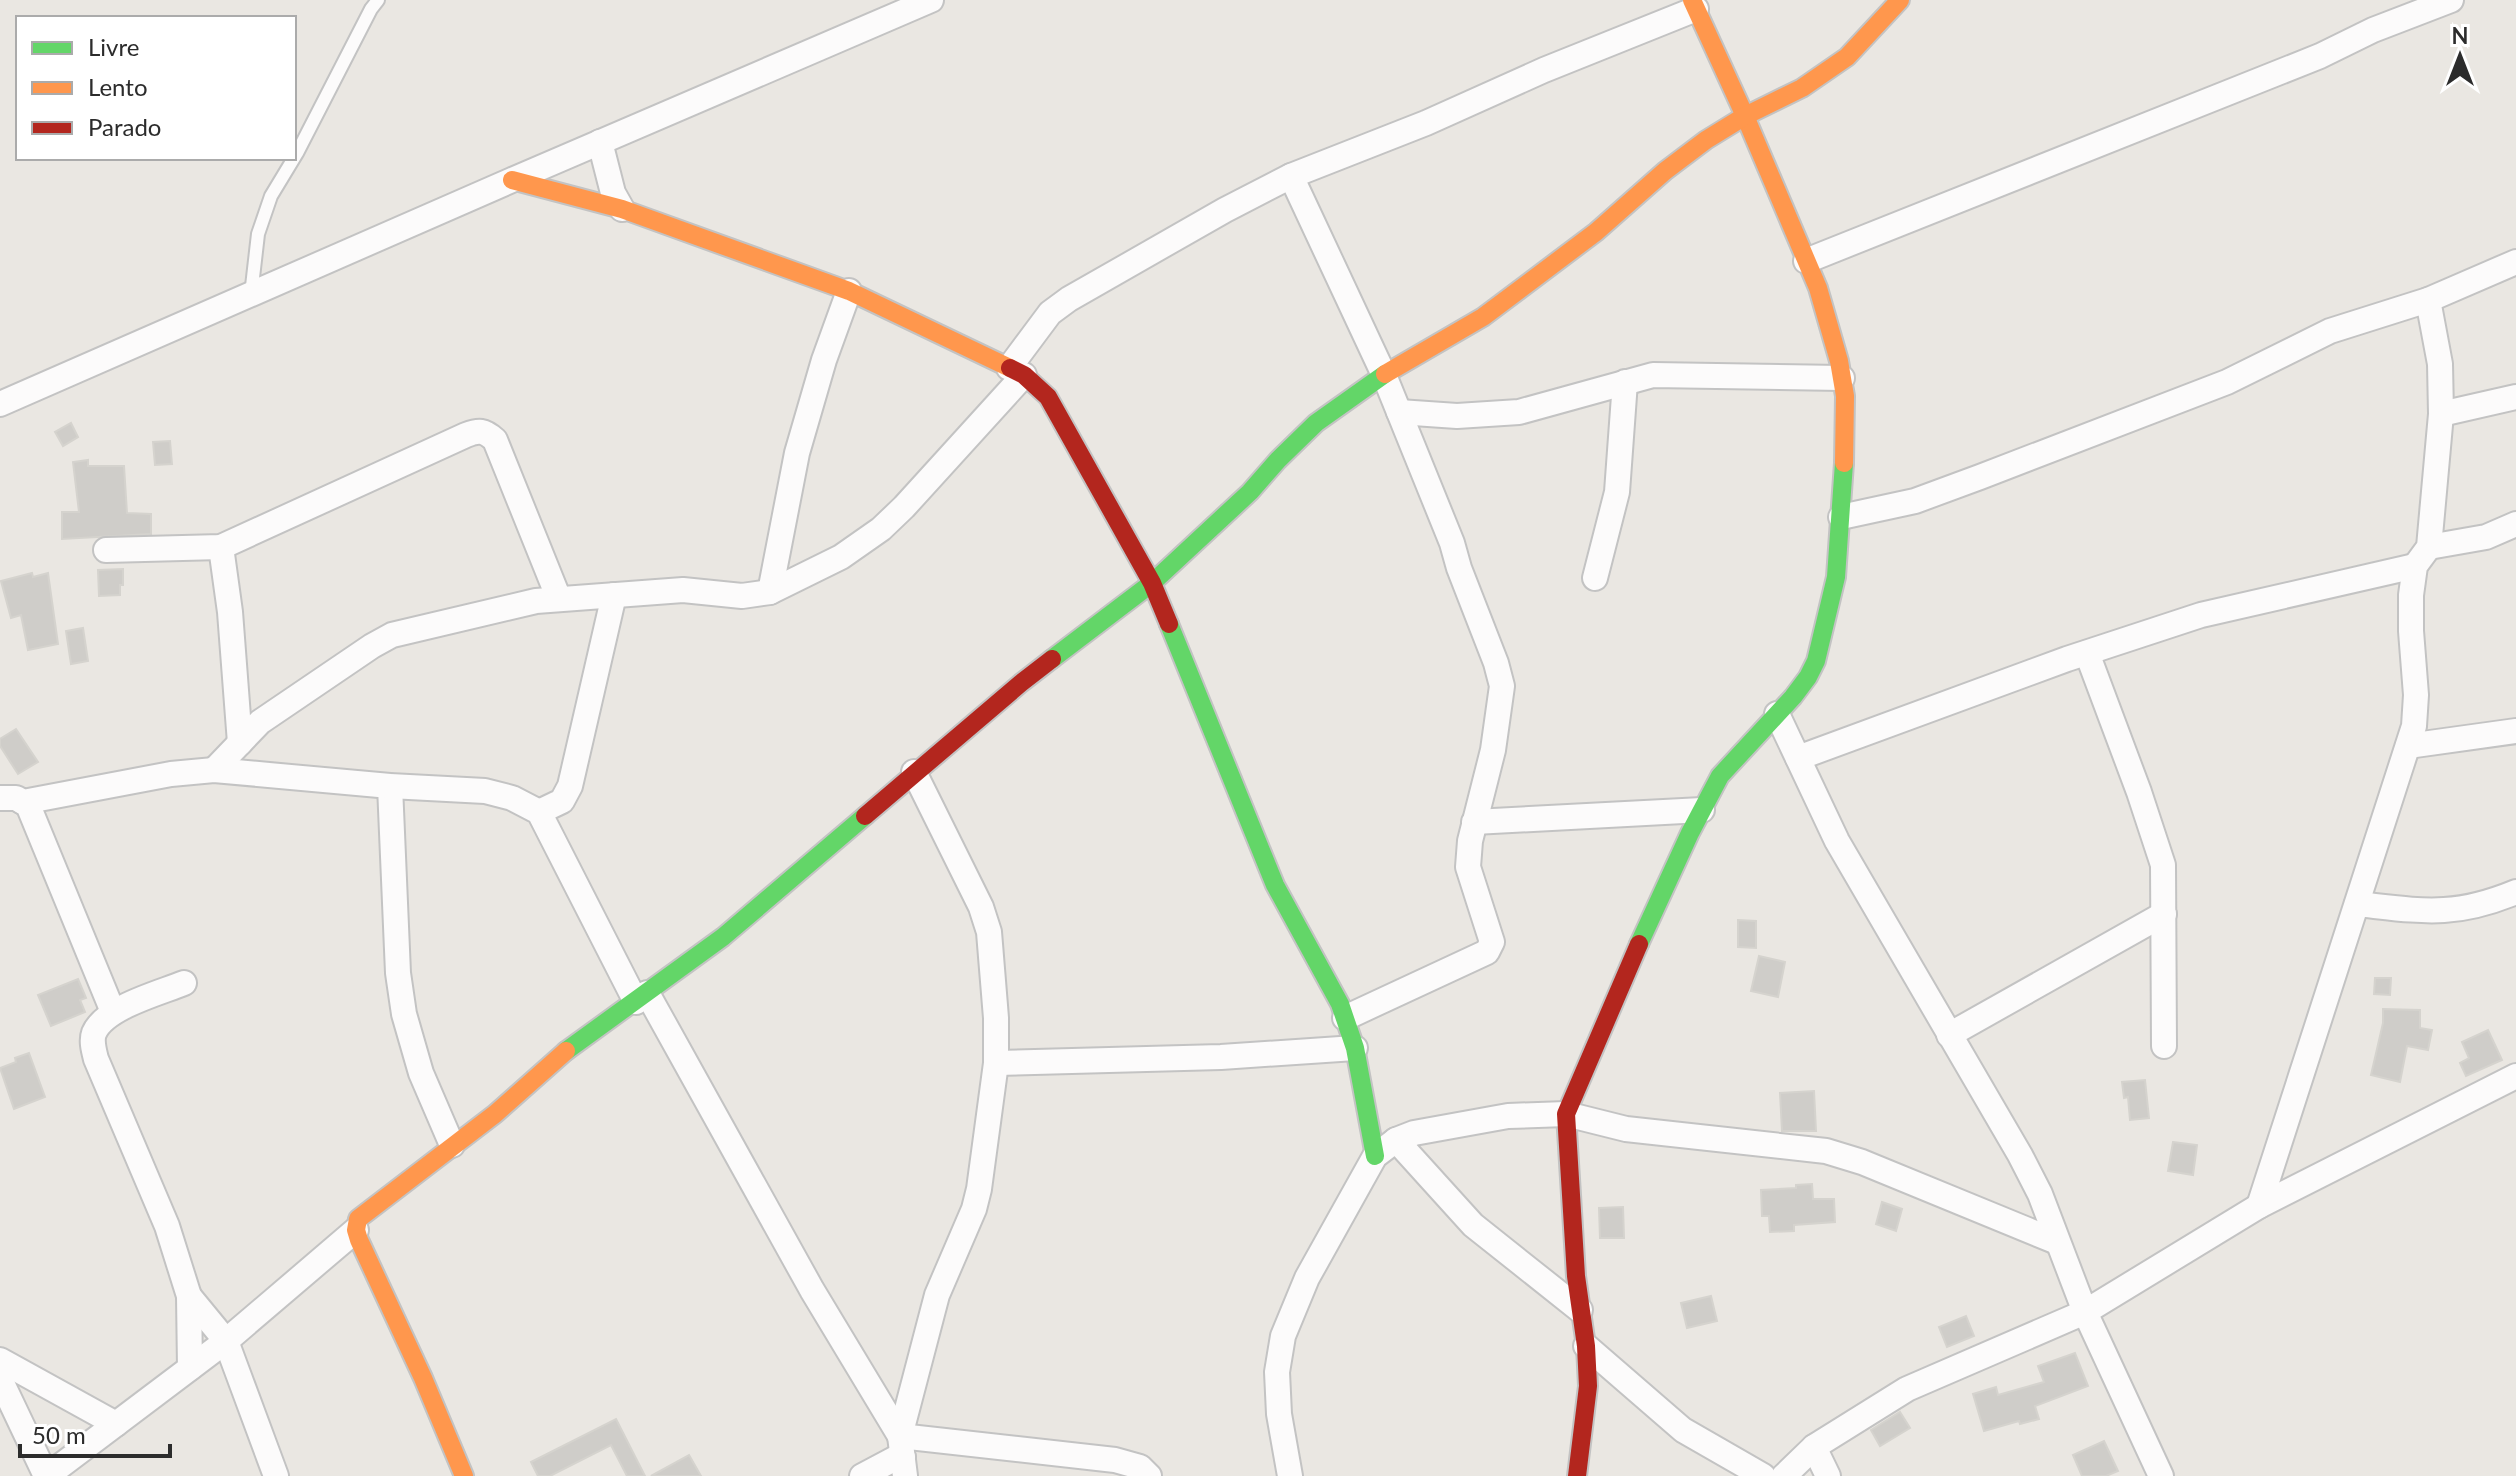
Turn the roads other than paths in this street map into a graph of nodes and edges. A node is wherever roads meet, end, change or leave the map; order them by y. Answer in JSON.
{"nodes":[{"id":1,"x":378,"y":0,"type":"edge"},
{"id":2,"x":1900,"y":0,"type":"edge"},
{"id":3,"x":2448,"y":1,"type":"edge"},
{"id":4,"x":917,"y":3,"type":"edge"},
{"id":5,"x":1694,"y":4,"type":"edge"},
{"id":6,"x":1745,"y":116,"type":"junction"},
{"id":7,"x":600,"y":142,"type":"junction"},
{"id":8,"x":296,"y":155,"type":"edge"},
{"id":9,"x":293,"y":160,"type":"edge"},
{"id":10,"x":1291,"y":176,"type":"junction"},
{"id":11,"x":512,"y":180,"type":"junction"},
{"id":12,"x":622,"y":209,"type":"junction"},
{"id":13,"x":1806,"y":261,"type":"junction"},
{"id":14,"x":2516,"y":262,"type":"edge"},
{"id":15,"x":849,"y":291,"type":"junction"},
{"id":16,"x":251,"y":295,"type":"junction"},
{"id":17,"x":2428,"y":300,"type":"junction"},
{"id":18,"x":1017,"y":371,"type":"junction"},
{"id":19,"x":1384,"y":375,"type":"junction"},
{"id":20,"x":1842,"y":378,"type":"junction"},
{"id":21,"x":1625,"y":382,"type":"junction"},
{"id":22,"x":2516,"y":397,"type":"edge"},
{"id":23,"x":0,"y":404,"type":"edge"},
{"id":24,"x":1399,"y":412,"type":"junction"},
{"id":25,"x":2441,"y":414,"type":"junction"},
{"id":26,"x":1841,"y":517,"type":"junction"},
{"id":27,"x":2516,"y":524,"type":"edge"},
{"id":28,"x":221,"y":547,"type":"junction"},
{"id":29,"x":106,"y":550,"type":"dead end"},
{"id":30,"x":2422,"y":557,"type":"junction"},
{"id":31,"x":1595,"y":578,"type":"dead end"},
{"id":32,"x":1152,"y":583,"type":"junction"},
{"id":33,"x":770,"y":592,"type":"junction"},
{"id":34,"x":614,"y":595,"type":"junction"},
{"id":35,"x":559,"y":599,"type":"junction"},
{"id":36,"x":2087,"y":653,"type":"junction"},
{"id":37,"x":1777,"y":714,"type":"junction"},
{"id":38,"x":2516,"y":731,"type":"edge"},
{"id":39,"x":240,"y":743,"type":"junction"},
{"id":40,"x":2408,"y":746,"type":"junction"},
{"id":41,"x":1798,"y":758,"type":"junction"},
{"id":42,"x":214,"y":770,"type":"junction"},
{"id":43,"x":914,"y":772,"type":"junction"},
{"id":44,"x":390,"y":786,"type":"junction"},
{"id":45,"x":12,"y":800,"type":"edge"},
{"id":46,"x":1702,"y":810,"type":"junction"},
{"id":47,"x":539,"y":812,"type":"junction"},
{"id":48,"x":1474,"y":822,"type":"junction"},
{"id":49,"x":2516,"y":892,"type":"edge"},
{"id":50,"x":2357,"y":904,"type":"junction"},
{"id":51,"x":2164,"y":914,"type":"junction"},
{"id":52,"x":184,"y":983,"type":"dead end"},
{"id":53,"x":641,"y":997,"type":"junction"},
{"id":54,"x":113,"y":1012,"type":"junction"},
{"id":55,"x":1345,"y":1018,"type":"junction"},
{"id":56,"x":1949,"y":1035,"type":"junction"},
{"id":57,"x":2164,"y":1046,"type":"dead end"},
{"id":58,"x":1355,"y":1048,"type":"junction"},
{"id":59,"x":996,"y":1063,"type":"junction"},
{"id":60,"x":2516,"y":1076,"type":"edge"},
{"id":61,"x":1566,"y":1114,"type":"junction"},
{"id":62,"x":1396,"y":1140,"type":"junction"},
{"id":63,"x":452,"y":1145,"type":"junction"},
{"id":64,"x":1375,"y":1156,"type":"junction"},
{"id":65,"x":2259,"y":1206,"type":"junction"},
{"id":66,"x":356,"y":1230,"type":"junction"},
{"id":67,"x":2057,"y":1242,"type":"junction"},
{"id":68,"x":189,"y":1296,"type":"junction"},
{"id":69,"x":1580,"y":1310,"type":"junction"},
{"id":70,"x":2085,"y":1312,"type":"junction"},
{"id":71,"x":226,"y":1341,"type":"junction"},
{"id":72,"x":1586,"y":1346,"type":"junction"},
{"id":73,"x":0,"y":1360,"type":"edge"},
{"id":74,"x":190,"y":1368,"type":"junction"},
{"id":75,"x":0,"y":1379,"type":"edge"},
{"id":76,"x":116,"y":1424,"type":"junction"},
{"id":77,"x":1814,"y":1447,"type":"junction"},
{"id":78,"x":902,"y":1456,"type":"edge"},
{"id":79,"x":46,"y":1476,"type":"edge"},
{"id":80,"x":276,"y":1476,"type":"edge"},
{"id":81,"x":464,"y":1476,"type":"edge"},
{"id":82,"x":862,"y":1476,"type":"edge"},
{"id":83,"x":1149,"y":1476,"type":"edge"},
{"id":84,"x":1290,"y":1476,"type":"edge"},
{"id":85,"x":1577,"y":1476,"type":"edge"},
{"id":86,"x":1763,"y":1476,"type":"edge"},
{"id":87,"x":1784,"y":1476,"type":"edge"},
{"id":88,"x":1828,"y":1476,"type":"edge"},
{"id":89,"x":2161,"y":1476,"type":"edge"}],
"edges":[{"from":1,"to":8,"type":"lane"},
{"from":2,"to":6,"type":"street"},
{"from":3,"to":13,"type":"street"},
{"from":4,"to":7,"type":"street"},
{"from":5,"to":6,"type":"street"},
{"from":5,"to":10,"type":"street"},
{"from":6,"to":13,"type":"street"},
{"from":6,"to":19,"type":"street"},
{"from":7,"to":11,"type":"street"},
{"from":7,"to":12,"type":"street"},
{"from":9,"to":16,"type":"lane"},
{"from":10,"to":18,"type":"street"},
{"from":10,"to":19,"type":"street"},
{"from":11,"to":12,"type":"street"},
{"from":11,"to":16,"type":"street"},
{"from":12,"to":15,"type":"street"},
{"from":13,"to":20,"type":"street"},
{"from":14,"to":17,"type":"street"},
{"from":15,"to":18,"type":"street"},
{"from":15,"to":33,"type":"street"},
{"from":16,"to":23,"type":"street"},
{"from":17,"to":25,"type":"street"},
{"from":17,"to":26,"type":"street"},
{"from":18,"to":32,"type":"street"},
{"from":18,"to":33,"type":"street"},
{"from":19,"to":24,"type":"street"},
{"from":19,"to":32,"type":"street"},
{"from":20,"to":21,"type":"street"},
{"from":20,"to":26,"type":"street"},
{"from":21,"to":24,"type":"street"},
{"from":21,"to":31,"type":"street"},
{"from":22,"to":25,"type":"street"},
{"from":24,"to":48,"type":"street"},
{"from":25,"to":30,"type":"street"},
{"from":26,"to":37,"type":"street"},
{"from":27,"to":30,"type":"street"},
{"from":28,"to":29,"type":"street"},
{"from":28,"to":35,"type":"street"},
{"from":28,"to":39,"type":"street"},
{"from":30,"to":36,"type":"street"},
{"from":30,"to":40,"type":"street"},
{"from":32,"to":43,"type":"street"},
{"from":32,"to":55,"type":"street"},
{"from":33,"to":34,"type":"street"},
{"from":34,"to":35,"type":"street"},
{"from":34,"to":47,"type":"street"},
{"from":35,"to":39,"type":"street"},
{"from":36,"to":41,"type":"street"},
{"from":36,"to":51,"type":"street"},
{"from":37,"to":41,"type":"street"},
{"from":37,"to":46,"type":"street"},
{"from":38,"to":40,"type":"street"},
{"from":39,"to":42,"type":"street"},
{"from":40,"to":50,"type":"street"},
{"from":41,"to":56,"type":"street"},
{"from":42,"to":44,"type":"street"},
{"from":42,"to":45,"type":"street"},
{"from":43,"to":53,"type":"street"},
{"from":43,"to":59,"type":"street"},
{"from":44,"to":47,"type":"street"},
{"from":44,"to":63,"type":"street"},
{"from":45,"to":54,"type":"street"},
{"from":46,"to":48,"type":"street"},
{"from":46,"to":61,"type":"street"},
{"from":47,"to":53,"type":"street"},
{"from":48,"to":55,"type":"street"},
{"from":49,"to":50,"type":"street"},
{"from":50,"to":65,"type":"street"},
{"from":51,"to":56,"type":"street"},
{"from":51,"to":57,"type":"street"},
{"from":52,"to":54,"type":"street"},
{"from":53,"to":63,"type":"street"},
{"from":53,"to":78,"type":"street"},
{"from":54,"to":68,"type":"street"},
{"from":55,"to":58,"type":"street"},
{"from":56,"to":67,"type":"street"},
{"from":58,"to":59,"type":"street"},
{"from":58,"to":64,"type":"street"},
{"from":59,"to":78,"type":"street"},
{"from":60,"to":65,"type":"street"},
{"from":61,"to":62,"type":"street"},
{"from":61,"to":67,"type":"street"},
{"from":61,"to":69,"type":"street"},
{"from":62,"to":64,"type":"street"},
{"from":62,"to":69,"type":"street"},
{"from":63,"to":66,"type":"street"},
{"from":64,"to":84,"type":"street"},
{"from":65,"to":70,"type":"street"},
{"from":66,"to":71,"type":"street"},
{"from":66,"to":81,"type":"street"},
{"from":67,"to":70,"type":"street"},
{"from":68,"to":71,"type":"street"},
{"from":68,"to":74,"type":"street"},
{"from":69,"to":72,"type":"street"},
{"from":70,"to":77,"type":"street"},
{"from":70,"to":89,"type":"street"},
{"from":71,"to":74,"type":"street"},
{"from":71,"to":80,"type":"street"},
{"from":72,"to":85,"type":"street"},
{"from":72,"to":86,"type":"street"},
{"from":73,"to":76,"type":"street"},
{"from":74,"to":76,"type":"street"},
{"from":75,"to":79,"type":"street"},
{"from":76,"to":79,"type":"street"},
{"from":77,"to":87,"type":"street"},
{"from":77,"to":88,"type":"street"},
{"from":78,"to":82,"type":"street"},
{"from":78,"to":83,"type":"street"}]}
